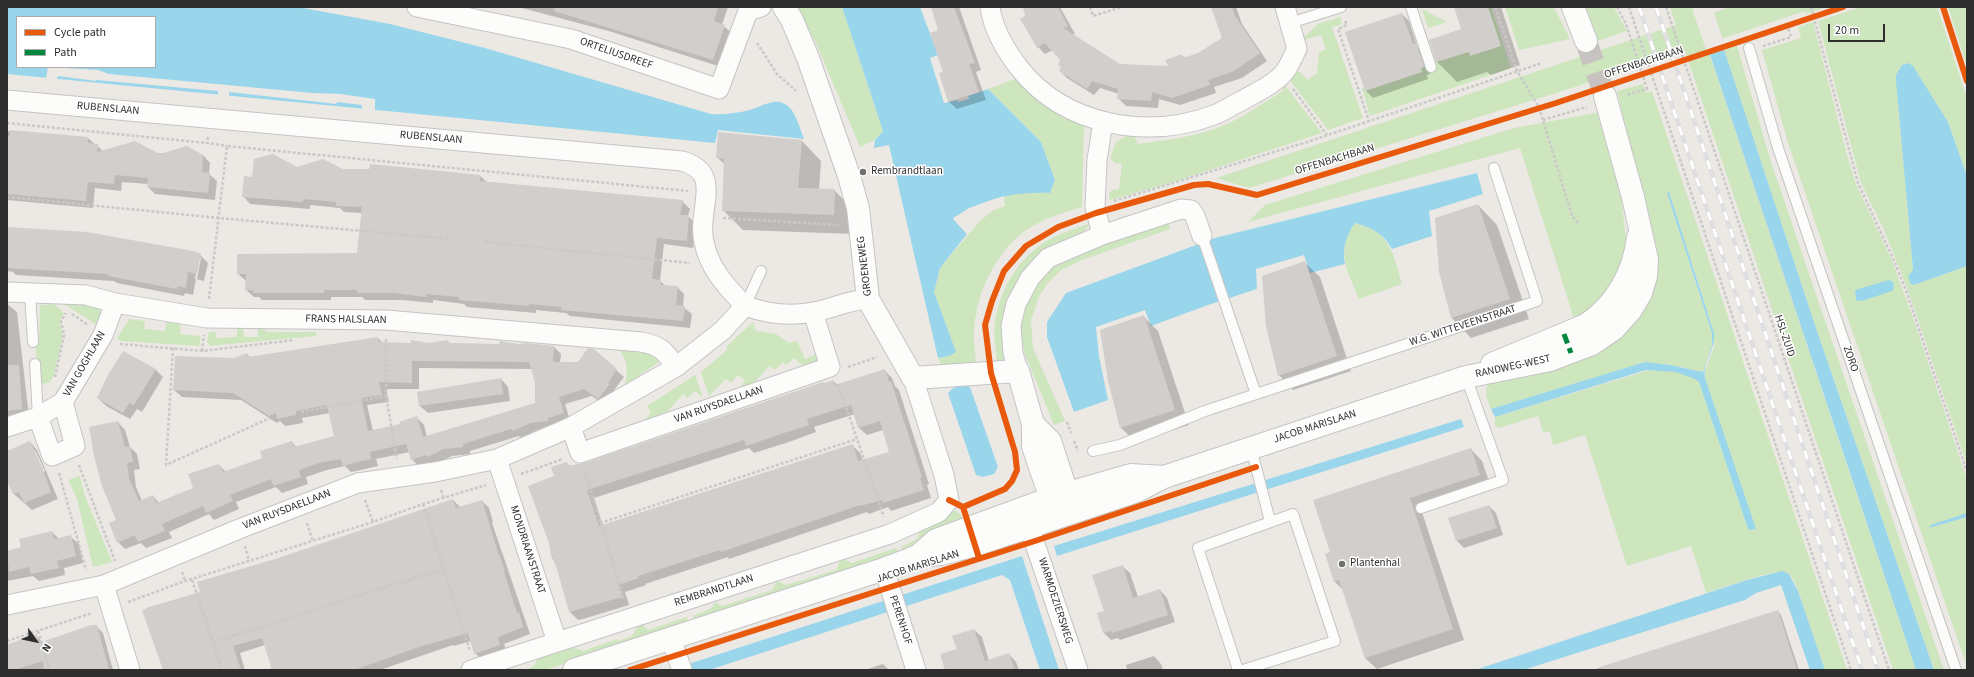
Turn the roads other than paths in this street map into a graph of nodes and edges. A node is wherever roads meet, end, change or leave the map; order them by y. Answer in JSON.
{"nodes":[{"id":1,"x":417,"y":7,"type":"edge"},
{"id":2,"x":761,"y":7,"type":"edge"},
{"id":3,"x":784,"y":7,"type":"edge"},
{"id":4,"x":990,"y":7,"type":"edge"},
{"id":5,"x":1341,"y":7,"type":"edge"},
{"id":6,"x":1411,"y":7,"type":"edge"},
{"id":7,"x":1573,"y":7,"type":"edge"},
{"id":8,"x":1287,"y":15,"type":"edge"},
{"id":9,"x":1586,"y":40,"type":"tunnel mouth"},
{"id":10,"x":1748,"y":48,"type":"dead end"},
{"id":11,"x":1431,"y":67,"type":"dead end"},
{"id":12,"x":1605,"y":96,"type":"tunnel mouth"},
{"id":13,"x":7,"y":100,"type":"edge"},
{"id":14,"x":1103,"y":122,"type":"junction"},
{"id":15,"x":1494,"y":168,"type":"dead end"},
{"id":16,"x":1102,"y":235,"type":"junction"},
{"id":17,"x":1202,"y":236,"type":"joint"},
{"id":18,"x":761,"y":271,"type":"dead end"},
{"id":19,"x":7,"y":292,"type":"edge"},
{"id":20,"x":30,"y":294,"type":"junction"},
{"id":21,"x":868,"y":299,"type":"junction"},
{"id":22,"x":115,"y":303,"type":"junction"},
{"id":23,"x":745,"y":306,"type":"junction"},
{"id":24,"x":813,"y":312,"type":"junction"},
{"id":25,"x":33,"y":342,"type":"dead end"},
{"id":26,"x":35,"y":364,"type":"dead end"},
{"id":27,"x":676,"y":367,"type":"junction"},
{"id":28,"x":1018,"y":371,"type":"junction"},
{"id":29,"x":1466,"y":377,"type":"junction"},
{"id":30,"x":913,"y":378,"type":"junction"},
{"id":31,"x":1256,"y":394,"type":"junction"},
{"id":32,"x":63,"y":402,"type":"junction"},
{"id":33,"x":38,"y":417,"type":"junction"},
{"id":34,"x":571,"y":427,"type":"junction"},
{"id":35,"x":7,"y":428,"type":"edge"},
{"id":36,"x":1251,"y":448,"type":"junction"},
{"id":37,"x":1092,"y":451,"type":"road end"},
{"id":38,"x":497,"y":459,"type":"junction"},
{"id":39,"x":1164,"y":477,"type":"junction"},
{"id":40,"x":1059,"y":496,"type":"junction"},
{"id":41,"x":949,"y":500,"type":"joint"},
{"id":42,"x":1421,"y":508,"type":"dead end"},
{"id":43,"x":1065,"y":516,"type":"junction"},
{"id":44,"x":1026,"y":518,"type":"junction"},
{"id":45,"x":1270,"y":521,"type":"junction"},
{"id":46,"x":884,"y":569,"type":"junction"},
{"id":47,"x":105,"y":583,"type":"junction"},
{"id":48,"x":7,"y":605,"type":"edge"},
{"id":49,"x":671,"y":639,"type":"junction"},
{"id":50,"x":557,"y":642,"type":"junction"},
{"id":51,"x":680,"y":666,"type":"edge"},
{"id":52,"x":474,"y":669,"type":"edge"},
{"id":53,"x":130,"y":670,"type":"edge"},
{"id":54,"x":574,"y":670,"type":"edge"},
{"id":55,"x":916,"y":670,"type":"edge"},
{"id":56,"x":1078,"y":670,"type":"edge"},
{"id":57,"x":1238,"y":670,"type":"edge"},
{"id":58,"x":1243,"y":670,"type":"edge"},
{"id":59,"x":1956,"y":670,"type":"edge"}],
"edges":[{"from":1,"to":2,"type":"street","name":"ORTELIUSDREEF"},
{"from":3,"to":21,"type":"main road","name":"GROENEWEG"},
{"from":4,"to":14,"type":"street"},
{"from":5,"to":8,"type":"lane"},
{"from":6,"to":11,"type":"lane"},
{"from":7,"to":9,"type":"main road"},
{"from":8,"to":14,"type":"street"},
{"from":10,"to":59,"type":"lane","name":"ZORO"},
{"from":12,"to":29,"type":"main road","name":"RANDWEG-WEST"},
{"from":13,"to":23,"type":"street","name":"RUBENSLAAN"},
{"from":14,"to":16,"type":"street"},
{"from":15,"to":31,"type":"lane","name":"W.G. WITTEVEENSTRAAT"},
{"from":16,"to":17,"type":"street"},
{"from":16,"to":28,"type":"street"},
{"from":17,"to":31,"type":"lane"},
{"from":18,"to":23,"type":"lane"},
{"from":19,"to":20,"type":"street","name":"FRANS HALSLAAN"},
{"from":20,"to":22,"type":"street","name":"FRANS HALSLAAN"},
{"from":20,"to":25,"type":"lane"},
{"from":21,"to":24,"type":"street"},
{"from":21,"to":30,"type":"main road","name":"GROENEWEG"},
{"from":22,"to":27,"type":"street","name":"FRANS HALSLAAN"},
{"from":22,"to":32,"type":"street","name":"VAN GOGHLAAN"},
{"from":23,"to":24,"type":"street"},
{"from":23,"to":27,"type":"street","name":"VAN RUYSDAELLAAN"},
{"from":24,"to":34,"type":"street","name":"VAN RUYSDAELLAAN"},
{"from":26,"to":33,"type":"lane"},
{"from":27,"to":34,"type":"street","name":"VAN RUYSDAELLAAN"},
{"from":28,"to":30,"type":"main road"},
{"from":28,"to":40,"type":"main road"},
{"from":29,"to":36,"type":"main road","name":"JACOB MARISLAAN"},
{"from":29,"to":42,"type":"lane"},
{"from":30,"to":41,"type":"street","name":"GROENEWEG"},
{"from":31,"to":37,"type":"lane","name":"W.G. WITTEVEENSTRAAT"},
{"from":32,"to":33,"type":"street","name":"VAN GOGHLAAN"},
{"from":32,"to":33,"type":"street","name":"VAN GOGHLAAN"},
{"from":33,"to":35,"type":"street","name":"VAN GOGHLAAN"},
{"from":34,"to":38,"type":"street","name":"VAN RUYSDAELLAAN"},
{"from":36,"to":39,"type":"main road","name":"JACOB MARISLAAN"},
{"from":36,"to":45,"type":"lane"},
{"from":38,"to":47,"type":"street","name":"VAN RUYSDAELLAAN"},
{"from":38,"to":50,"type":"street","name":"MONDRIAANSTRAAT"},
{"from":39,"to":40,"type":"main road","name":"JACOB MARISLAAN"},
{"from":39,"to":43,"type":"main road","name":"JACOB MARISLAAN"},
{"from":40,"to":43,"type":"main road"},
{"from":40,"to":44,"type":"main road","name":"JACOB MARISLAAN"},
{"from":41,"to":50,"type":"street","name":"REMBRANDTLAAN"},
{"from":43,"to":44,"type":"main road","name":"JACOB MARISLAAN"},
{"from":44,"to":46,"type":"main road","name":"JACOB MARISLAAN"},
{"from":44,"to":56,"type":"street","name":"WARMOEZIERSWEG"},
{"from":45,"to":57,"type":"lane"},
{"from":45,"to":58,"type":"lane"},
{"from":46,"to":49,"type":"main road","name":"JACOB MARISLAAN"},
{"from":46,"to":55,"type":"street","name":"PERENHOF"},
{"from":47,"to":48,"type":"street","name":"VAN RUYSDAELLAAN"},
{"from":47,"to":53,"type":"street"},
{"from":49,"to":51,"type":"street"},
{"from":49,"to":54,"type":"main road","name":"JACOB MARISLAAN"},
{"from":50,"to":52,"type":"street","name":"REMBRANDTLAAN"}]}
